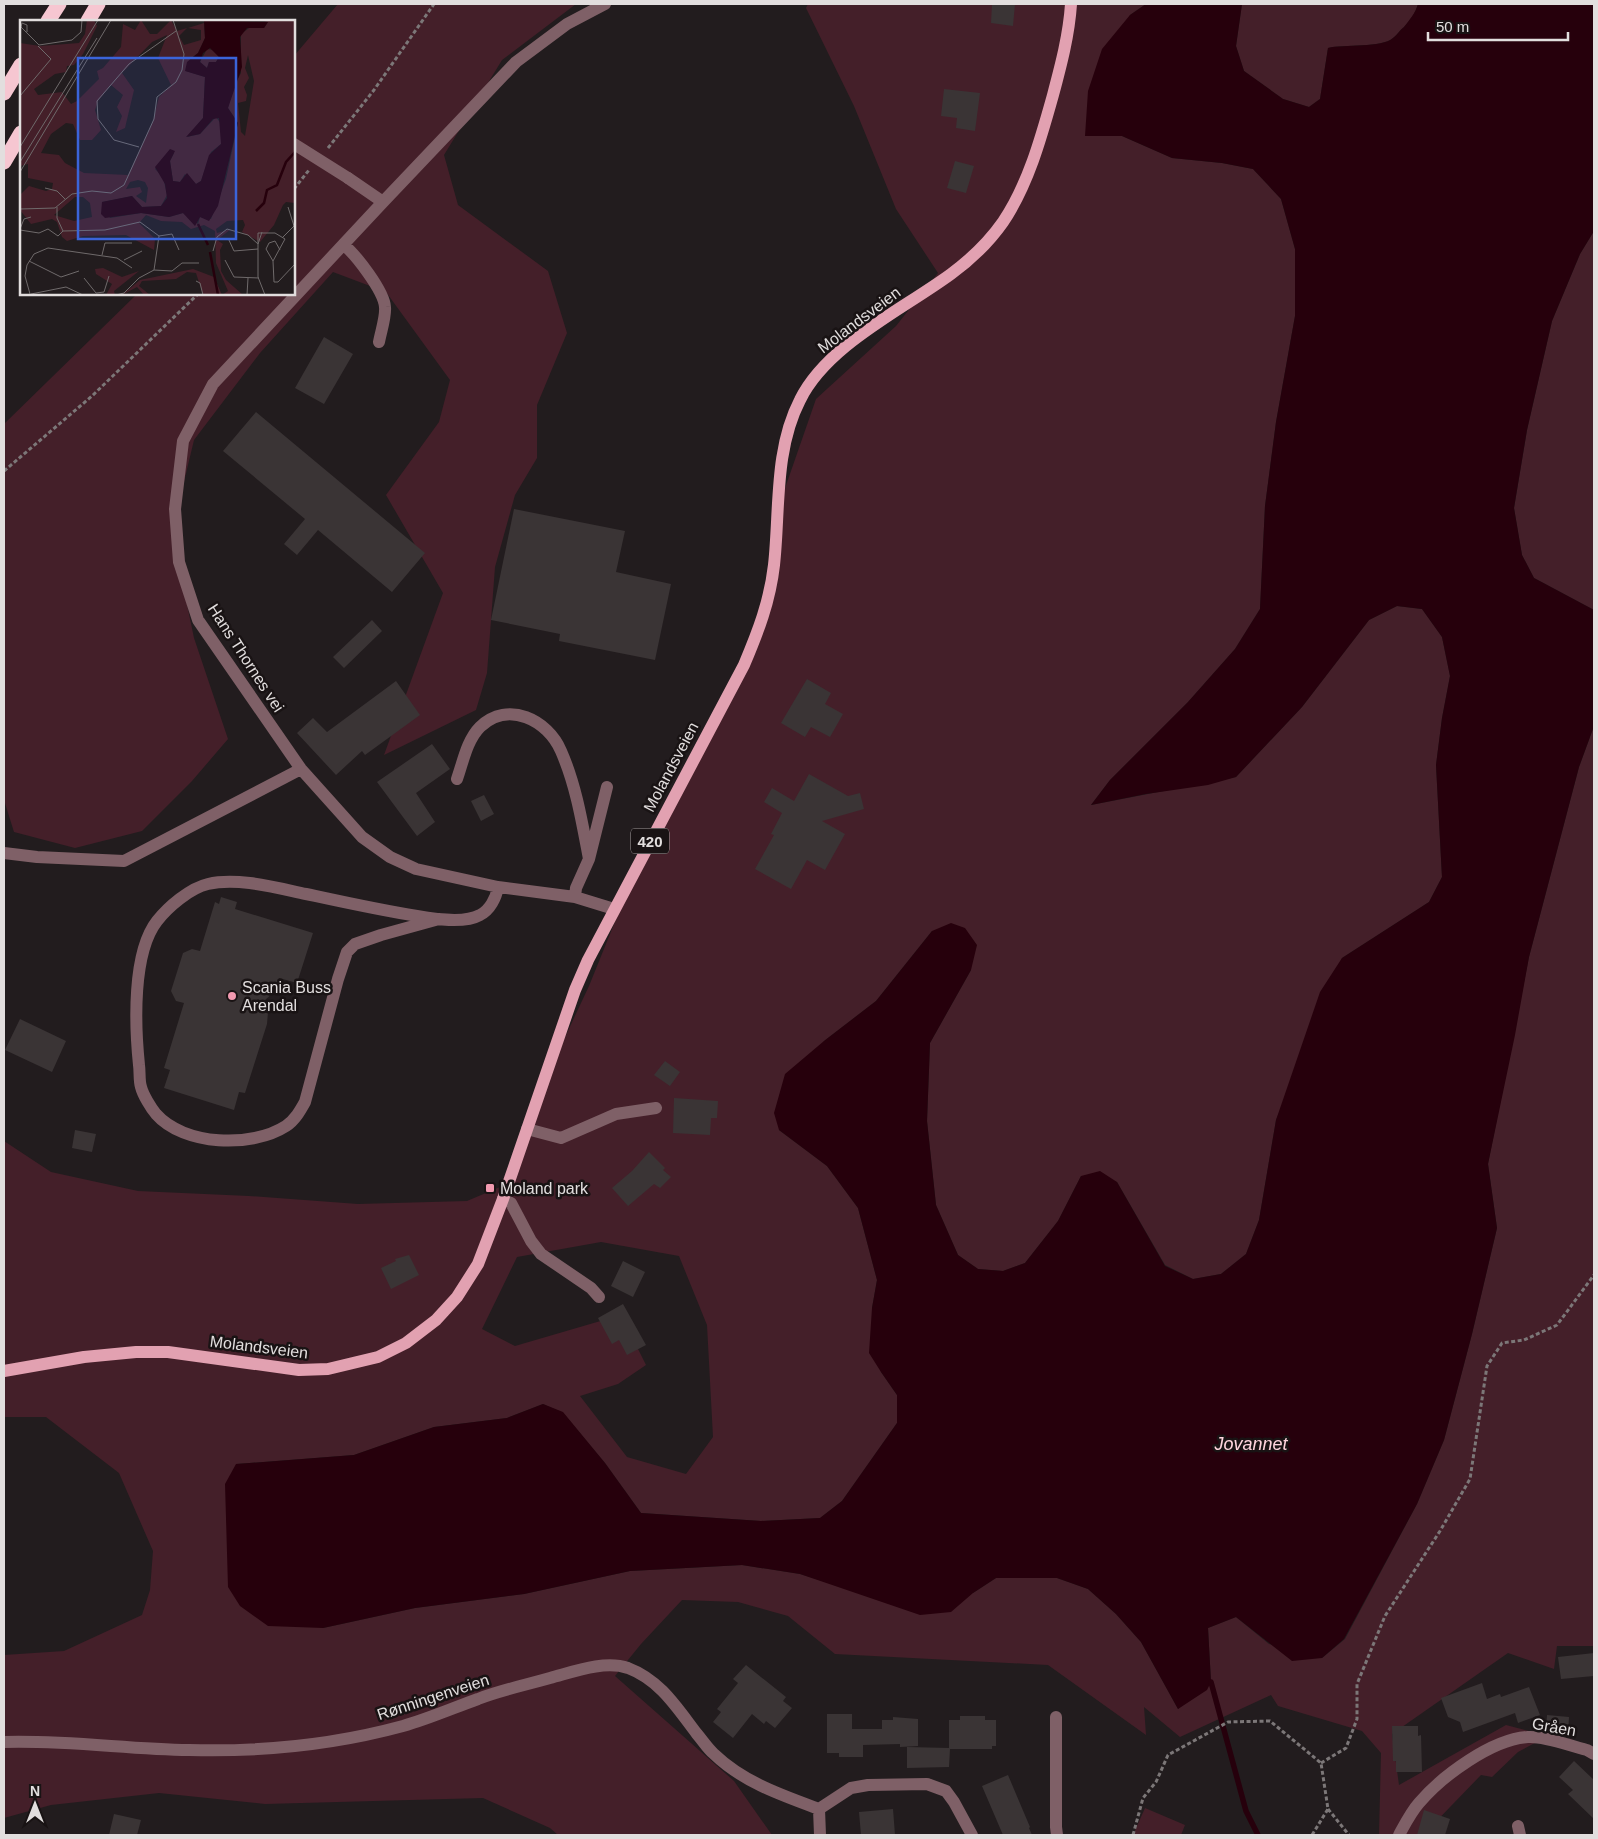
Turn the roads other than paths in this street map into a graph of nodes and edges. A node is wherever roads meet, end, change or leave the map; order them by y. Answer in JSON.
{"nodes":[{"id":1,"x":59,"y":4,"type":"edge"},
{"id":2,"x":98,"y":4,"type":"edge"},
{"id":3,"x":605,"y":4,"type":"edge"},
{"id":4,"x":1071,"y":4,"type":"edge"},
{"id":5,"x":49,"y":20,"type":"edge"},
{"id":6,"x":89,"y":20,"type":"edge"},
{"id":7,"x":20,"y":67,"type":"edge"},
{"id":8,"x":4,"y":93,"type":"edge"},
{"id":9,"x":20,"y":135,"type":"edge"},
{"id":10,"x":295,"y":145,"type":"edge"},
{"id":11,"x":4,"y":162,"type":"edge"},
{"id":12,"x":382,"y":202,"type":"junction"},
{"id":13,"x":344,"y":245,"type":"junction"},
{"id":14,"x":379,"y":342,"type":"dead end"},
{"id":15,"x":301,"y":769,"type":"junction"},
{"id":16,"x":456,"y":779,"type":"dead end"},
{"id":17,"x":607,"y":787,"type":"dead end"},
{"id":18,"x":4,"y":853,"type":"edge"},
{"id":19,"x":589,"y":858,"type":"junction"},
{"id":20,"x":498,"y":887,"type":"junction"},
{"id":21,"x":575,"y":897,"type":"junction"},
{"id":22,"x":614,"y":908,"type":"junction"},
{"id":23,"x":440,"y":919,"type":"junction"},
{"id":24,"x":656,"y":1108,"type":"dead end"},
{"id":25,"x":526,"y":1129,"type":"junction"},
{"id":26,"x":503,"y":1199,"type":"junction"},
{"id":27,"x":599,"y":1297,"type":"dead end"},
{"id":28,"x":4,"y":1371,"type":"edge"},
{"id":29,"x":1056,"y":1718,"type":"dead end"},
{"id":30,"x":4,"y":1742,"type":"edge"},
{"id":31,"x":1594,"y":1754,"type":"edge"},
{"id":32,"x":819,"y":1808,"type":"junction"},
{"id":33,"x":820,"y":1835,"type":"edge"},
{"id":34,"x":972,"y":1835,"type":"edge"},
{"id":35,"x":1057,"y":1835,"type":"edge"},
{"id":36,"x":1399,"y":1835,"type":"edge"}],
"edges":[{"from":1,"to":5,"type":"highway"},
{"from":2,"to":6,"type":"highway"},
{"from":3,"to":12,"type":"street","name":"Hans Thornes vei"},
{"from":4,"to":22,"type":"main road","name":"Molandsveien","number":"420"},
{"from":7,"to":8,"type":"highway"},
{"from":9,"to":11,"type":"highway"},
{"from":10,"to":12,"type":"street","bridge":true},
{"from":12,"to":13,"type":"street","name":"Hans Thornes vei"},
{"from":13,"to":14,"type":"street"},
{"from":13,"to":15,"type":"street","name":"Hans Thornes vei"},
{"from":15,"to":18,"type":"street"},
{"from":15,"to":20,"type":"street","name":"Hans Thornes vei"},
{"from":16,"to":19,"type":"street"},
{"from":17,"to":19,"type":"street"},
{"from":19,"to":21,"type":"street"},
{"from":20,"to":21,"type":"street","name":"Hans Thornes vei"},
{"from":20,"to":23,"type":"street"},
{"from":21,"to":22,"type":"street","name":"Hans Thornes vei"},
{"from":22,"to":25,"type":"main road","name":"Molandsveien","number":"420"},
{"from":23,"to":23,"type":"street"},
{"from":24,"to":25,"type":"street"},
{"from":25,"to":26,"type":"main road","name":"Molandsveien","number":"420"},
{"from":26,"to":27,"type":"street"},
{"from":26,"to":28,"type":"main road","name":"Molandsveien","number":"420"},
{"from":29,"to":35,"type":"street"},
{"from":30,"to":32,"type":"street","name":"Rønningenveien"},
{"from":31,"to":36,"type":"street","name":"Gråen"},
{"from":32,"to":33,"type":"street"},
{"from":32,"to":34,"type":"street"}]}
